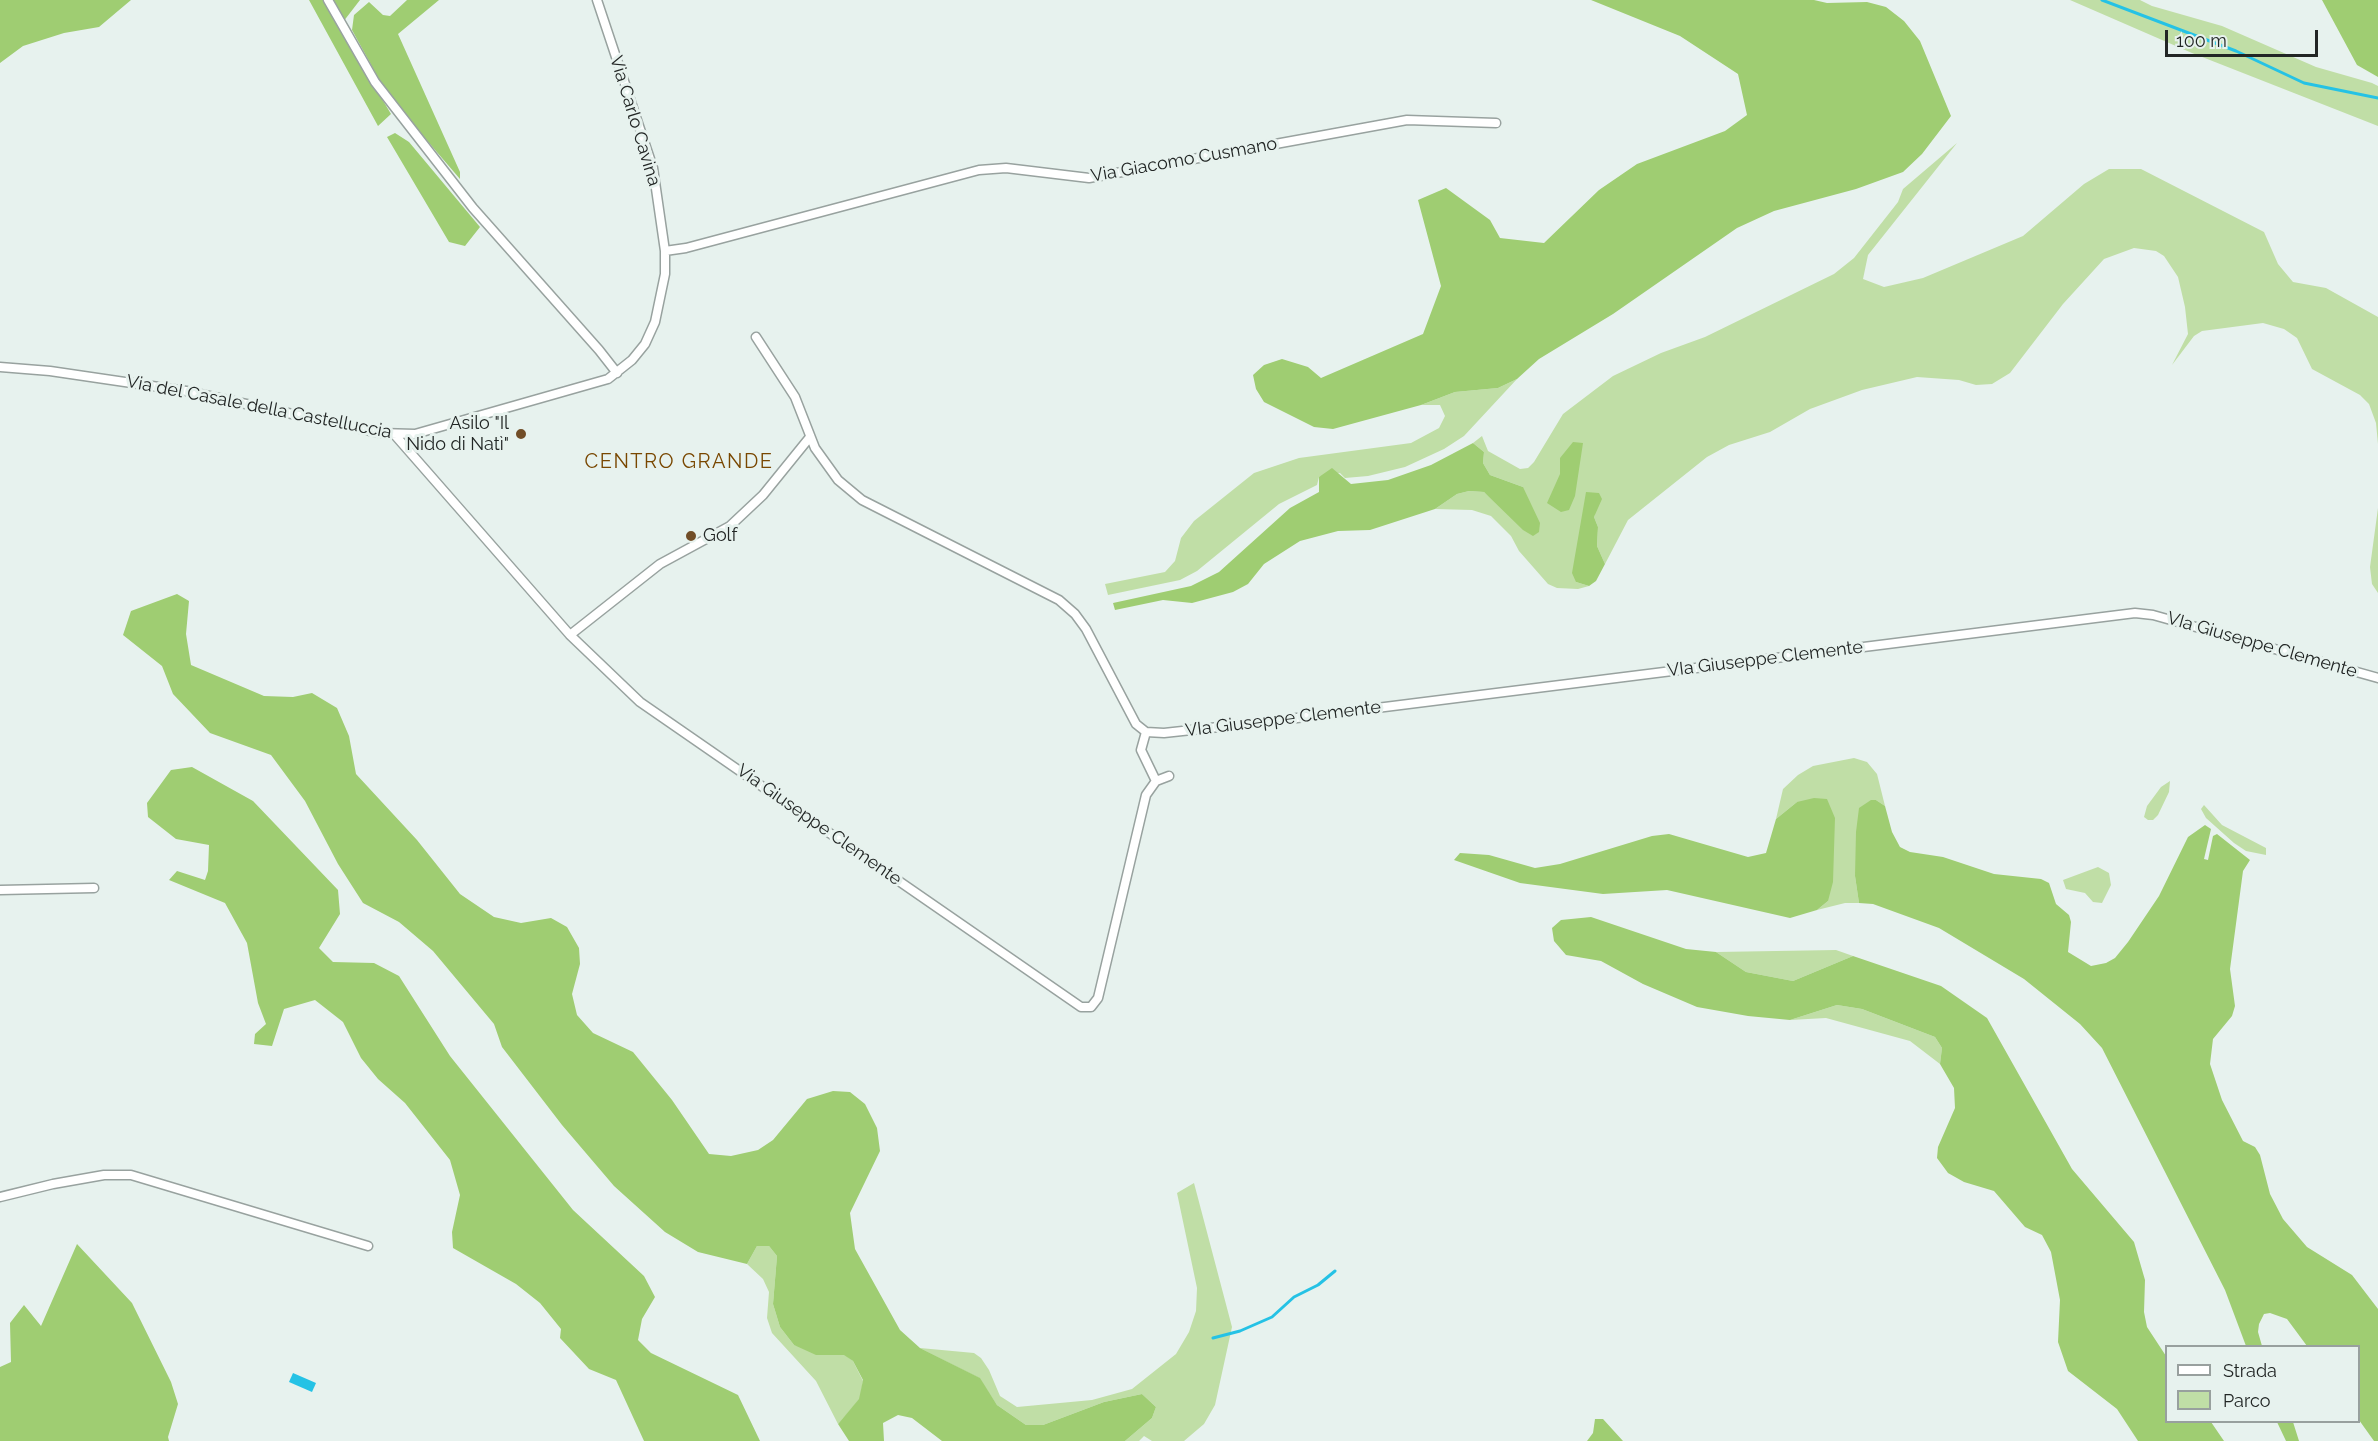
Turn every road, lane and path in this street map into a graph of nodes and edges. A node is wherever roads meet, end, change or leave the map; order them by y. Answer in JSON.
{"nodes":[{"id":1,"x":328,"y":0,"type":"edge"},
{"id":2,"x":597,"y":0,"type":"edge"},
{"id":3,"x":1496,"y":123,"type":"dead end"},
{"id":4,"x":664,"y":251,"type":"junction"},
{"id":5,"x":756,"y":337,"type":"dead end"},
{"id":6,"x":0,"y":367,"type":"edge"},
{"id":7,"x":616,"y":373,"type":"junction"},
{"id":8,"x":394,"y":434,"type":"junction"},
{"id":9,"x":810,"y":437,"type":"junction"},
{"id":10,"x":570,"y":635,"type":"junction"},
{"id":11,"x":2378,"y":678,"type":"edge"},
{"id":12,"x":1146,"y":732,"type":"junction"},
{"id":13,"x":1169,"y":776,"type":"dead end"},
{"id":14,"x":1156,"y":781,"type":"junction"},
{"id":15,"x":94,"y":888,"type":"dead end"},
{"id":16,"x":0,"y":890,"type":"edge"},
{"id":17,"x":0,"y":1197,"type":"edge"},
{"id":18,"x":368,"y":1246,"type":"dead end"}],
"edges":[{"from":1,"to":7,"type":"street"},
{"from":2,"to":4,"type":"street","name":"Via Carlo Cavina"},
{"from":3,"to":4,"type":"street","name":"Via Giacomo Cusmano"},
{"from":4,"to":7,"type":"street","name":"Via Carlo Cavina"},
{"from":5,"to":9,"type":"street"},
{"from":6,"to":8,"type":"street","name":"Via del Casale della Castelluccia"},
{"from":7,"to":8,"type":"street","name":"Via del Casale della Castelluccia"},
{"from":8,"to":10,"type":"street","name":"Via Giuseppe Clemente"},
{"from":9,"to":10,"type":"street"},
{"from":9,"to":12,"type":"street"},
{"from":10,"to":14,"type":"street","name":"Via Giuseppe Clemente"},
{"from":11,"to":12,"type":"street","name":"VIa Giuseppe Clemente"},
{"from":12,"to":14,"type":"street"},
{"from":13,"to":14,"type":"street"},
{"from":15,"to":16,"type":"street"},
{"from":17,"to":18,"type":"street"}]}
